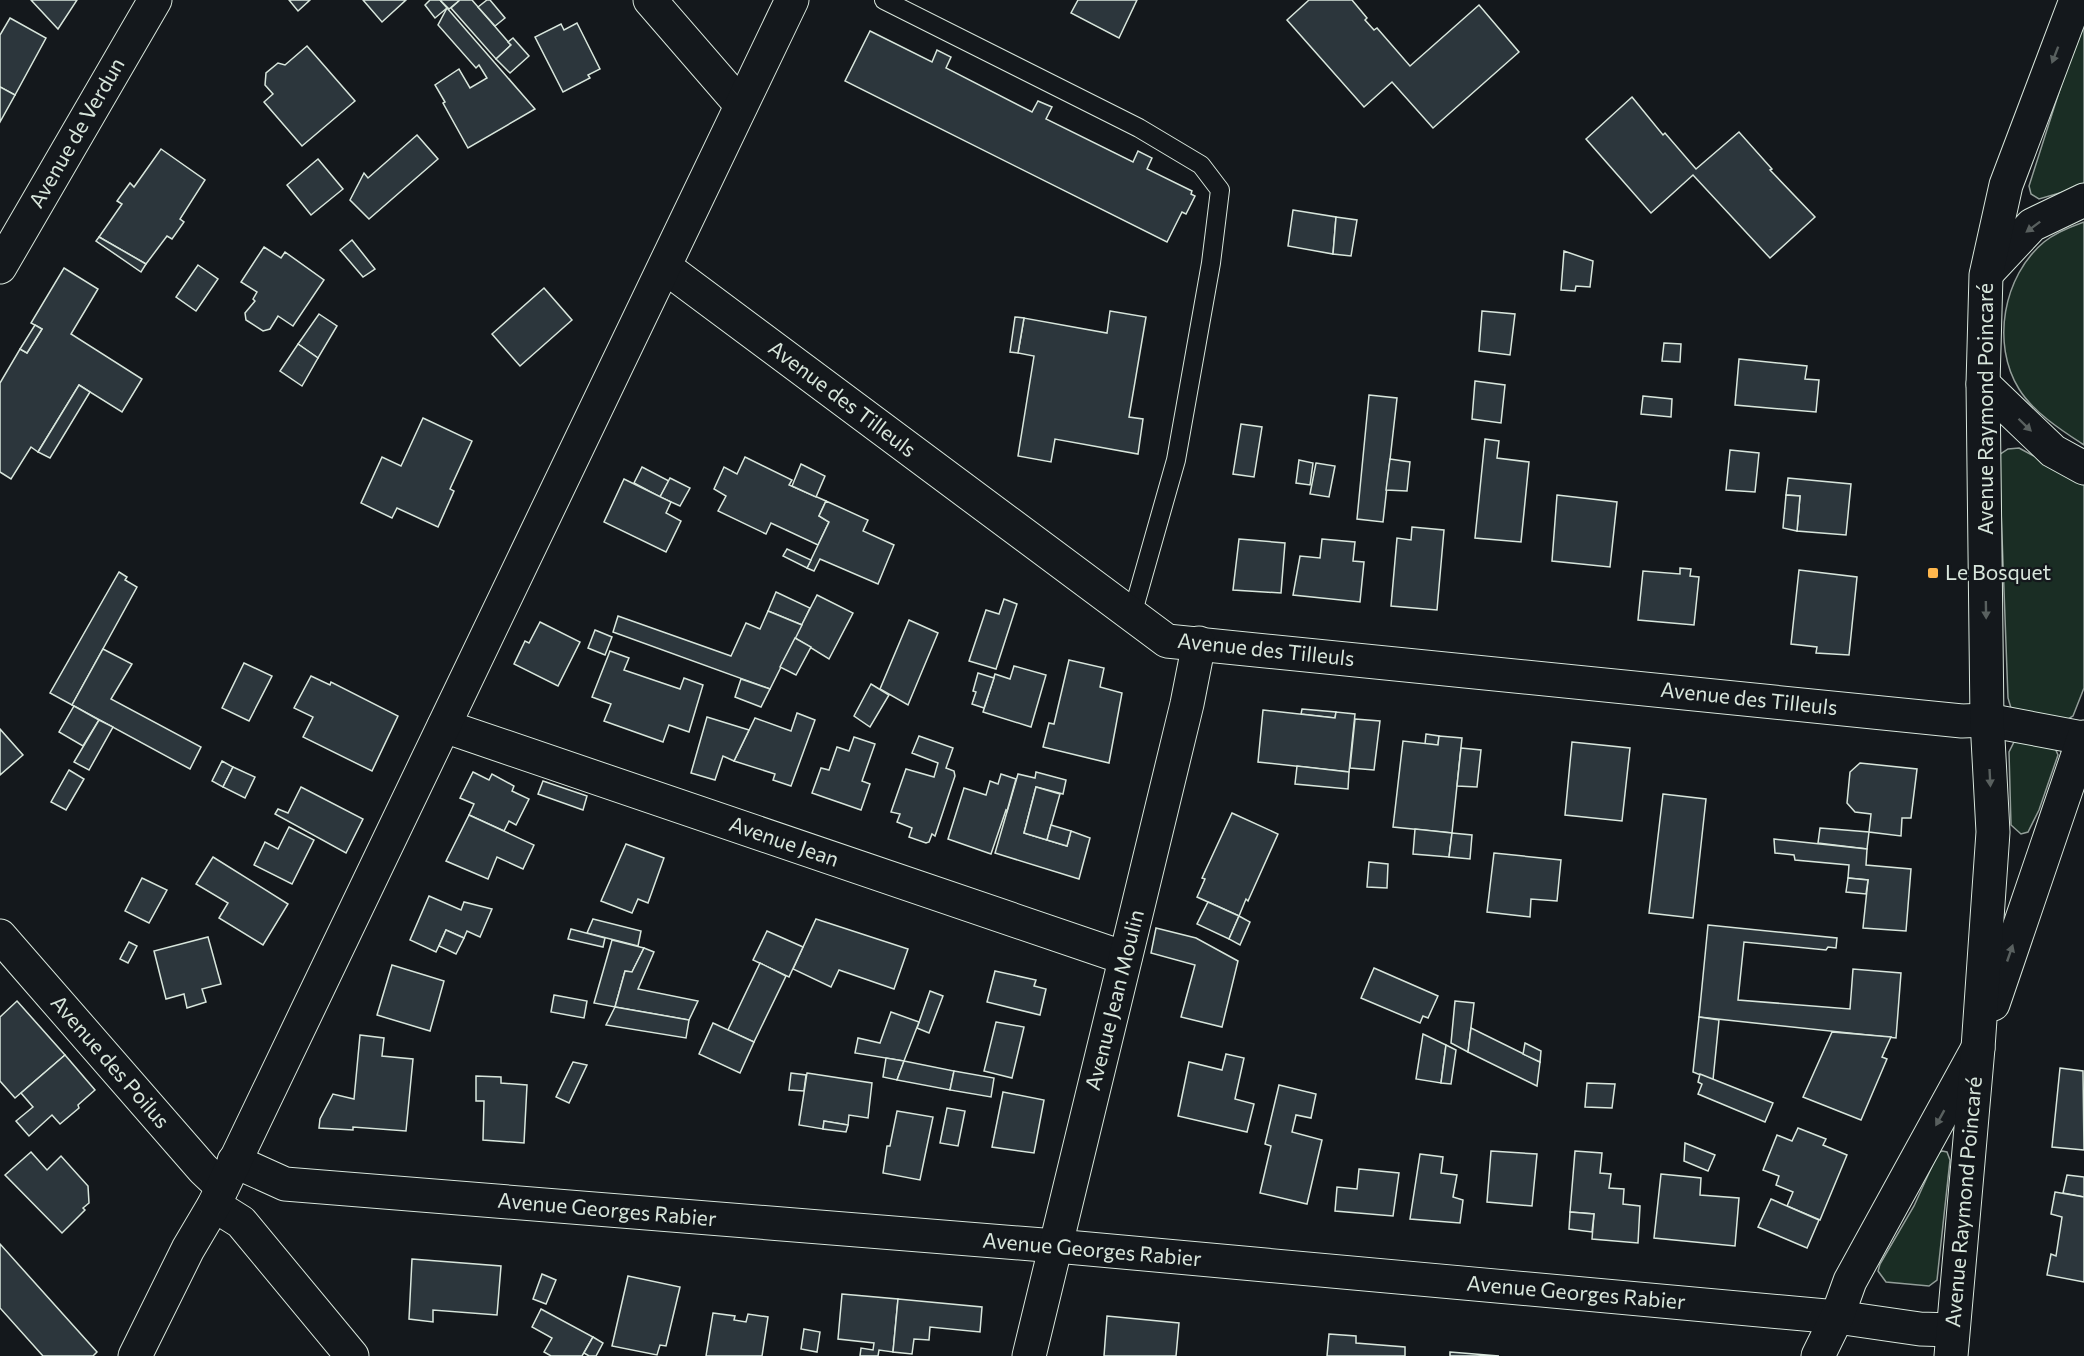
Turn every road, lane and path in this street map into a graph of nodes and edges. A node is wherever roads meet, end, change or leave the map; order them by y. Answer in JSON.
{"nodes":[{"id":1,"x":155,"y":0,"type":"edge"},
{"id":2,"x":650,"y":0,"type":"edge"},
{"id":3,"x":792,"y":0,"type":"edge"},
{"id":4,"x":885,"y":0,"type":"edge"},
{"id":5,"x":2076,"y":0,"type":"edge"},
{"id":6,"x":741,"y":105,"type":"junction"},
{"id":7,"x":2084,"y":200,"type":"edge"},
{"id":8,"x":0,"y":267,"type":"edge"},
{"id":9,"x":665,"y":267,"type":"junction"},
{"id":10,"x":1986,"y":275,"type":"junction"},
{"id":11,"x":1983,"y":384,"type":"junction"},
{"id":12,"x":2084,"y":468,"type":"edge"},
{"id":13,"x":1132,"y":615,"type":"junction"},
{"id":14,"x":1199,"y":643,"type":"junction"},
{"id":15,"x":1987,"y":720,"type":"junction"},
{"id":16,"x":444,"y":726,"type":"junction"},
{"id":17,"x":2084,"y":737,"type":"edge"},
{"id":18,"x":0,"y":936,"type":"edge"},
{"id":19,"x":1125,"y":958,"type":"junction"},
{"id":20,"x":1978,"y":1048,"type":"junction"},
{"id":21,"x":223,"y":1184,"type":"junction"},
{"id":22,"x":1056,"y":1246,"type":"junction"},
{"id":23,"x":1837,"y":1317,"type":"junction"},
{"id":24,"x":1952,"y":1343,"type":"edge"},
{"id":25,"x":135,"y":1356,"type":"edge"},
{"id":26,"x":352,"y":1356,"type":"edge"},
{"id":27,"x":1029,"y":1356,"type":"edge"},
{"id":28,"x":1818,"y":1356,"type":"edge"}],
"edges":[{"from":1,"to":8,"type":"street","name":"Avenue de Verdun"},
{"from":2,"to":6,"type":"street"},
{"from":3,"to":6,"type":"street"},
{"from":4,"to":13,"type":"lane"},
{"from":5,"to":10,"type":"street","name":"Avenue Raymond Poincaré","one_way":true},
{"from":6,"to":9,"type":"street"},
{"from":7,"to":10,"type":"street","one_way":true},
{"from":9,"to":13,"type":"street","name":"Avenue des Tilleuls"},
{"from":9,"to":16,"type":"street"},
{"from":10,"to":11,"type":"street","name":"Avenue Raymond Poincaré"},
{"from":11,"to":12,"type":"street","one_way":true},
{"from":11,"to":15,"type":"street","name":"Avenue Raymond Poincaré","one_way":true},
{"from":13,"to":14,"type":"street","name":"Avenue des Tilleuls"},
{"from":14,"to":15,"type":"street","name":"Avenue des Tilleuls"},
{"from":14,"to":19,"type":"street","name":"Avenue Jean Moulin"},
{"from":15,"to":17,"type":"street","name":"Avenue des Tilleuls"},
{"from":15,"to":20,"type":"street","name":"Avenue Raymond Poincaré","one_way":true},
{"from":16,"to":19,"type":"street","name":"Avenue Jean"},
{"from":16,"to":21,"type":"street"},
{"from":20,"to":17,"type":"street","name":"Avenue Raymond Poincaré","one_way":true},
{"from":18,"to":21,"type":"street","name":"Avenue des Poilus"},
{"from":19,"to":22,"type":"street","name":"Avenue Jean Moulin"},
{"from":20,"to":23,"type":"street","one_way":true},
{"from":20,"to":24,"type":"street","name":"Avenue Raymond Poincaré"},
{"from":21,"to":22,"type":"street","name":"Avenue Georges Rabier"},
{"from":21,"to":25,"type":"street"},
{"from":21,"to":26,"type":"street"},
{"from":22,"to":23,"type":"street","name":"Avenue Georges Rabier"},
{"from":22,"to":27,"type":"street","name":"Avenue Jean Moulin"},
{"from":23,"to":24,"type":"street","name":"Avenue Georges Rabier"},
{"from":23,"to":28,"type":"street"}]}
